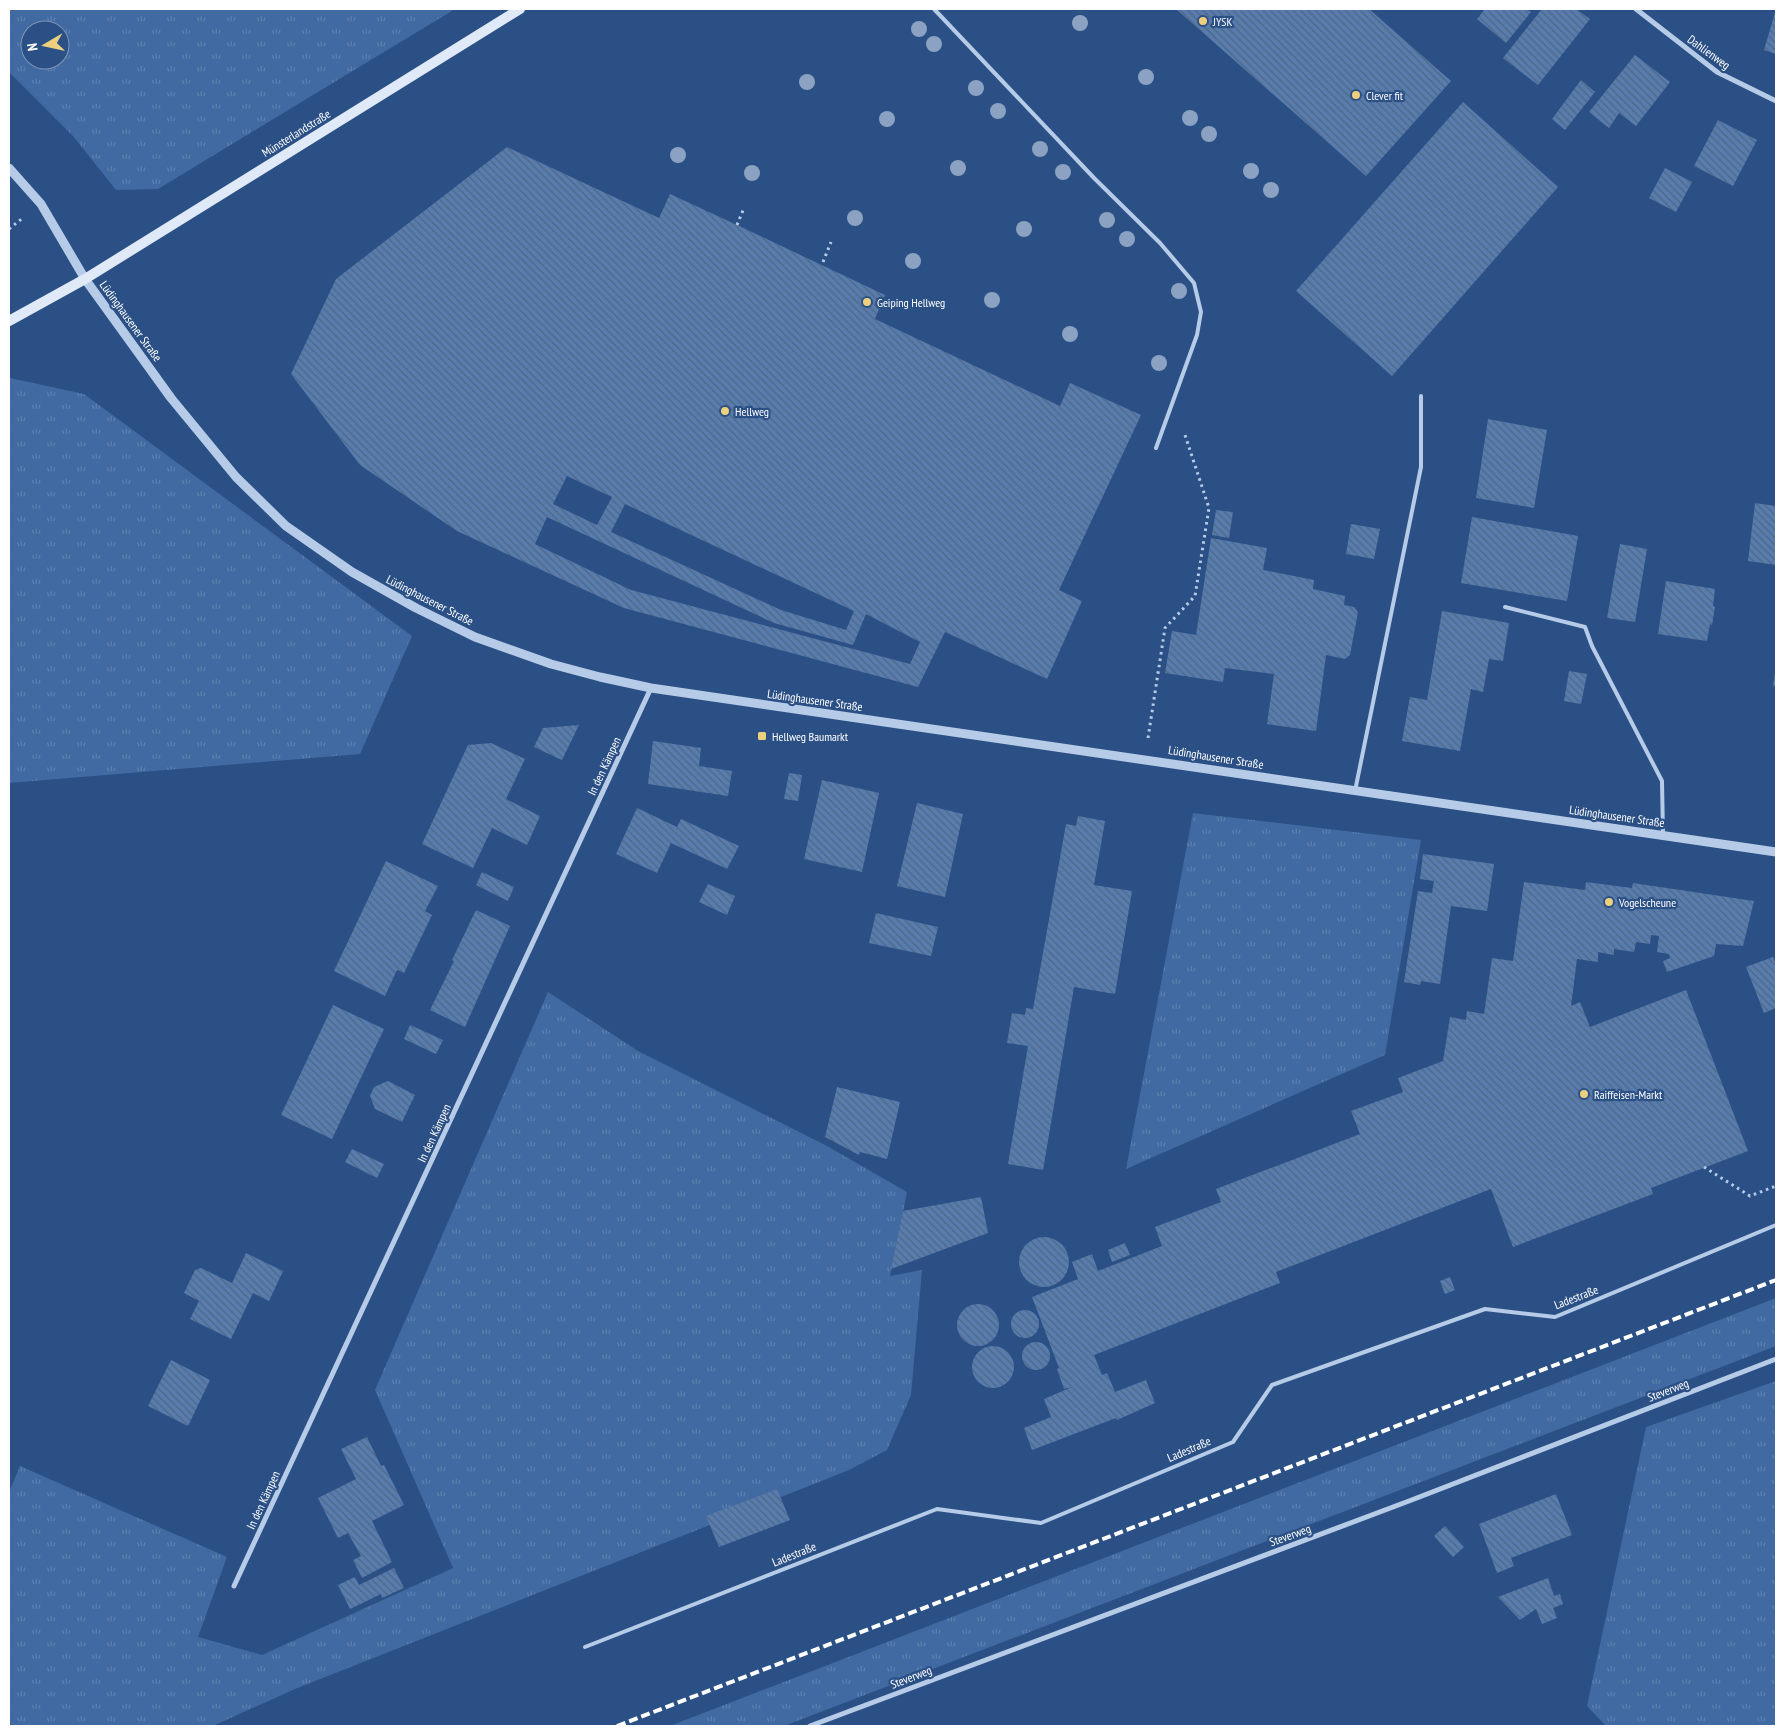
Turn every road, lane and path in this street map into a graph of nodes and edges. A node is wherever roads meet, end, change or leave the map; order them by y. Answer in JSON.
{"nodes":[{"id":1,"x":520,"y":9,"type":"edge"},
{"id":2,"x":934,"y":9,"type":"edge"},
{"id":3,"x":1636,"y":9,"type":"edge"},
{"id":4,"x":1776,"y":101,"type":"edge"},
{"id":5,"x":9,"y":168,"type":"edge"},
{"id":6,"x":744,"y":208,"type":"dead end"},
{"id":7,"x":738,"y":225,"type":"dead end"},
{"id":8,"x":831,"y":242,"type":"dead end"},
{"id":9,"x":823,"y":262,"type":"dead end"},
{"id":10,"x":85,"y":279,"type":"junction"},
{"id":11,"x":9,"y":321,"type":"edge"},
{"id":12,"x":1421,"y":396,"type":"dead end"},
{"id":13,"x":1173,"y":402,"type":"junction"},
{"id":14,"x":1156,"y":448,"type":"dead end"},
{"id":15,"x":1505,"y":606,"type":"dead end"},
{"id":16,"x":651,"y":688,"type":"junction"},
{"id":17,"x":1145,"y":758,"type":"junction"},
{"id":18,"x":1355,"y":791,"type":"junction"},
{"id":19,"x":1663,"y":835,"type":"junction"},
{"id":20,"x":1776,"y":852,"type":"edge"},
{"id":21,"x":1704,"y":1167,"type":"dead end"},
{"id":22,"x":1776,"y":1186,"type":"edge"},
{"id":23,"x":1776,"y":1226,"type":"edge"},
{"id":24,"x":1776,"y":1358,"type":"edge"},
{"id":25,"x":234,"y":1586,"type":"dead end"},
{"id":26,"x":585,"y":1648,"type":"dead end"},
{"id":27,"x":810,"y":1726,"type":"edge"}],
"edges":[{"from":1,"to":10,"type":"main road","name":"Münsterlandstraße"},
{"from":2,"to":13,"type":"lane"},
{"from":3,"to":4,"type":"street","name":"Dahlienweg"},
{"from":5,"to":10,"type":"street"},
{"from":6,"to":7,"type":"path"},
{"from":8,"to":9,"type":"path"},
{"from":10,"to":11,"type":"main road","name":"Lüdinghausener Straße"},
{"from":10,"to":16,"type":"street","name":"Lüdinghausener Straße"},
{"from":12,"to":18,"type":"lane"},
{"from":13,"to":14,"type":"lane"},
{"from":13,"to":17,"type":"path"},
{"from":15,"to":19,"type":"lane"},
{"from":16,"to":17,"type":"street","name":"Lüdinghausener Straße"},
{"from":16,"to":25,"type":"street","name":"In den Kämpen"},
{"from":17,"to":18,"type":"street","name":"Lüdinghausener Straße"},
{"from":18,"to":19,"type":"street","name":"Lüdinghausener Straße"},
{"from":19,"to":20,"type":"street","name":"Lüdinghausener Straße"},
{"from":21,"to":22,"type":"path"},
{"from":23,"to":26,"type":"lane","name":"Ladestraße"},
{"from":24,"to":27,"type":"street","name":"Steverweg"}]}
